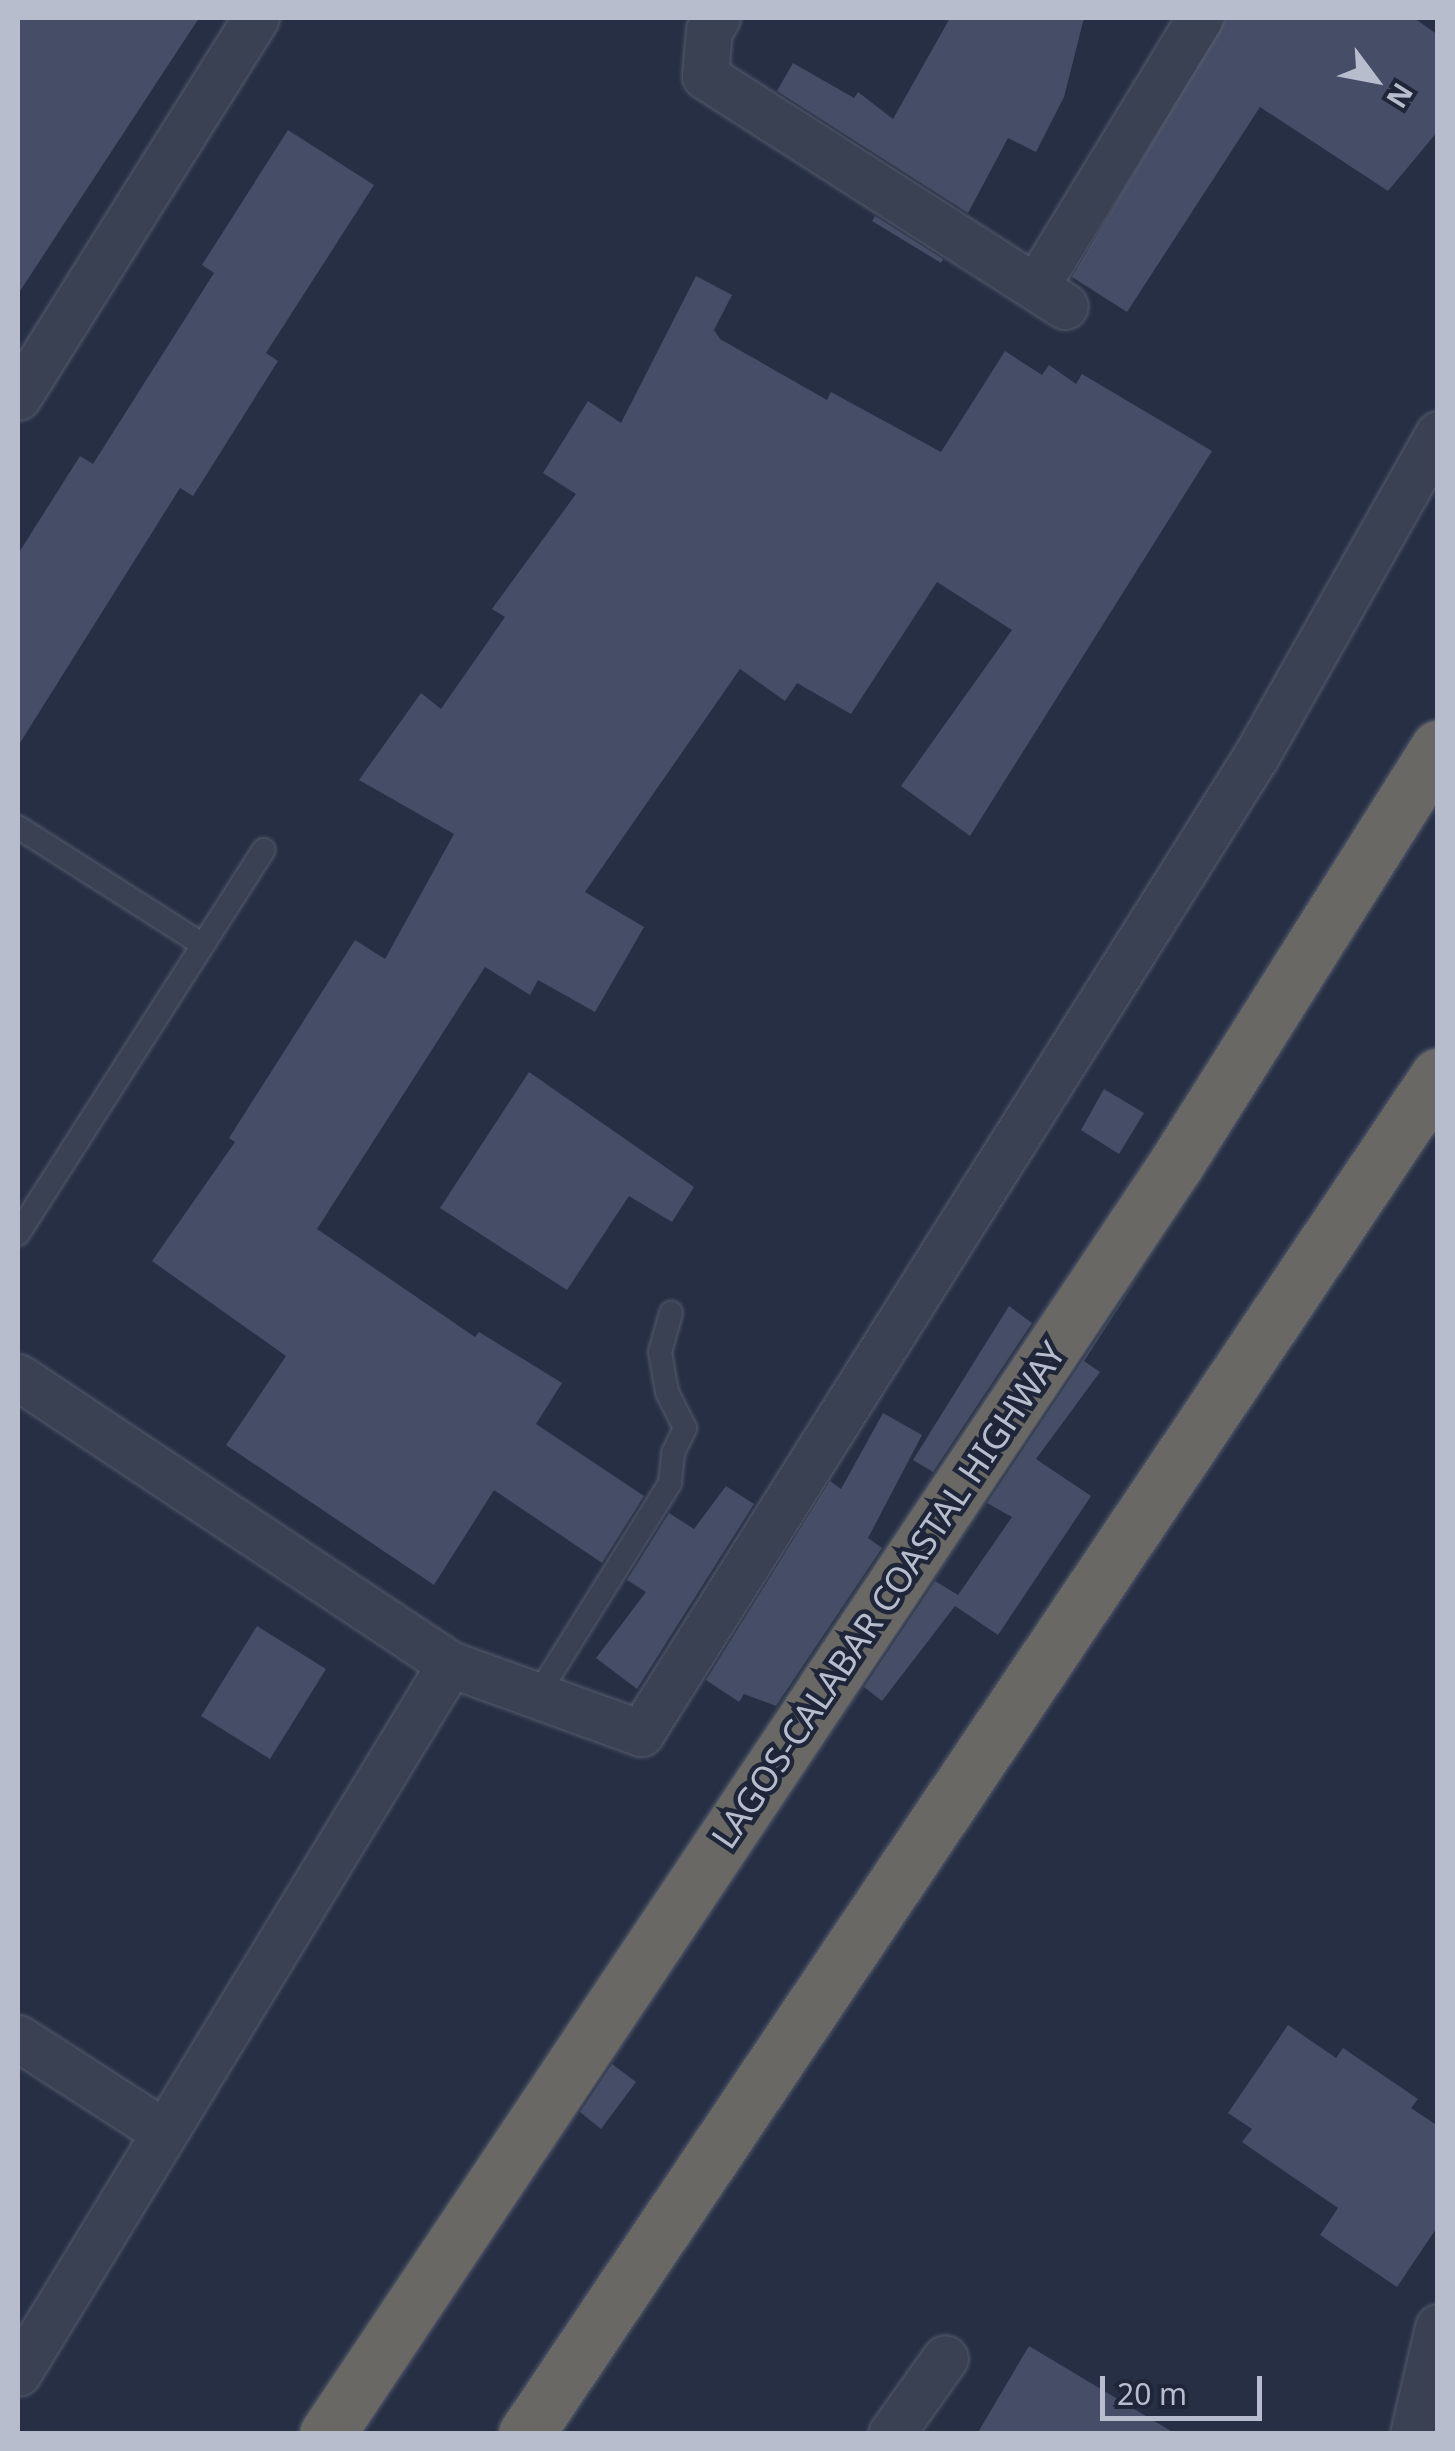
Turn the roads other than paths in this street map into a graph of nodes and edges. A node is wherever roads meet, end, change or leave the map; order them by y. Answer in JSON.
{"nodes":[{"id":1,"x":256,"y":18,"type":"edge"},
{"id":2,"x":717,"y":18,"type":"edge"},
{"id":3,"x":1200,"y":18,"type":"edge"},
{"id":4,"x":1049,"y":264,"type":"dead end"},
{"id":5,"x":1064,"y":306,"type":"dead end"},
{"id":6,"x":18,"y":397,"type":"edge"},
{"id":7,"x":1438,"y":434,"type":"edge"},
{"id":8,"x":1438,"y":748,"type":"edge"},
{"id":9,"x":18,"y":827,"type":"edge"},
{"id":10,"x":264,"y":850,"type":"dead end"},
{"id":11,"x":202,"y":945,"type":"junction"},
{"id":12,"x":1438,"y":1076,"type":"edge"},
{"id":13,"x":18,"y":1234,"type":"edge"},
{"id":14,"x":671,"y":1313,"type":"dead end"},
{"id":15,"x":18,"y":1376,"type":"edge"},
{"id":16,"x":450,"y":1664,"type":"junction"},
{"id":17,"x":537,"y":1696,"type":"junction"},
{"id":18,"x":18,"y":2038,"type":"edge"},
{"id":19,"x":164,"y":2132,"type":"junction"},
{"id":20,"x":1438,"y":2328,"type":"edge"},
{"id":21,"x":945,"y":2358,"type":"dead end"},
{"id":22,"x":18,"y":2373,"type":"edge"},
{"id":23,"x":327,"y":2434,"type":"edge"},
{"id":24,"x":526,"y":2434,"type":"edge"},
{"id":25,"x":891,"y":2434,"type":"edge"},
{"id":26,"x":1412,"y":2434,"type":"edge"}],
"edges":[{"from":1,"to":6,"type":"street"},
{"from":2,"to":5,"type":"street"},
{"from":3,"to":4,"type":"street"},
{"from":7,"to":17,"type":"street"},
{"from":8,"to":23,"type":"highway","name":"LAGOS-CALABAR COASTAL HIGHWAY"},
{"from":9,"to":11,"type":"lane"},
{"from":10,"to":11,"type":"lane"},
{"from":11,"to":13,"type":"lane"},
{"from":12,"to":24,"type":"highway"},
{"from":14,"to":17,"type":"lane"},
{"from":15,"to":16,"type":"street"},
{"from":16,"to":17,"type":"street"},
{"from":16,"to":19,"type":"street"},
{"from":18,"to":19,"type":"street"},
{"from":19,"to":22,"type":"street"},
{"from":20,"to":26,"type":"street"},
{"from":21,"to":25,"type":"street"}]}
